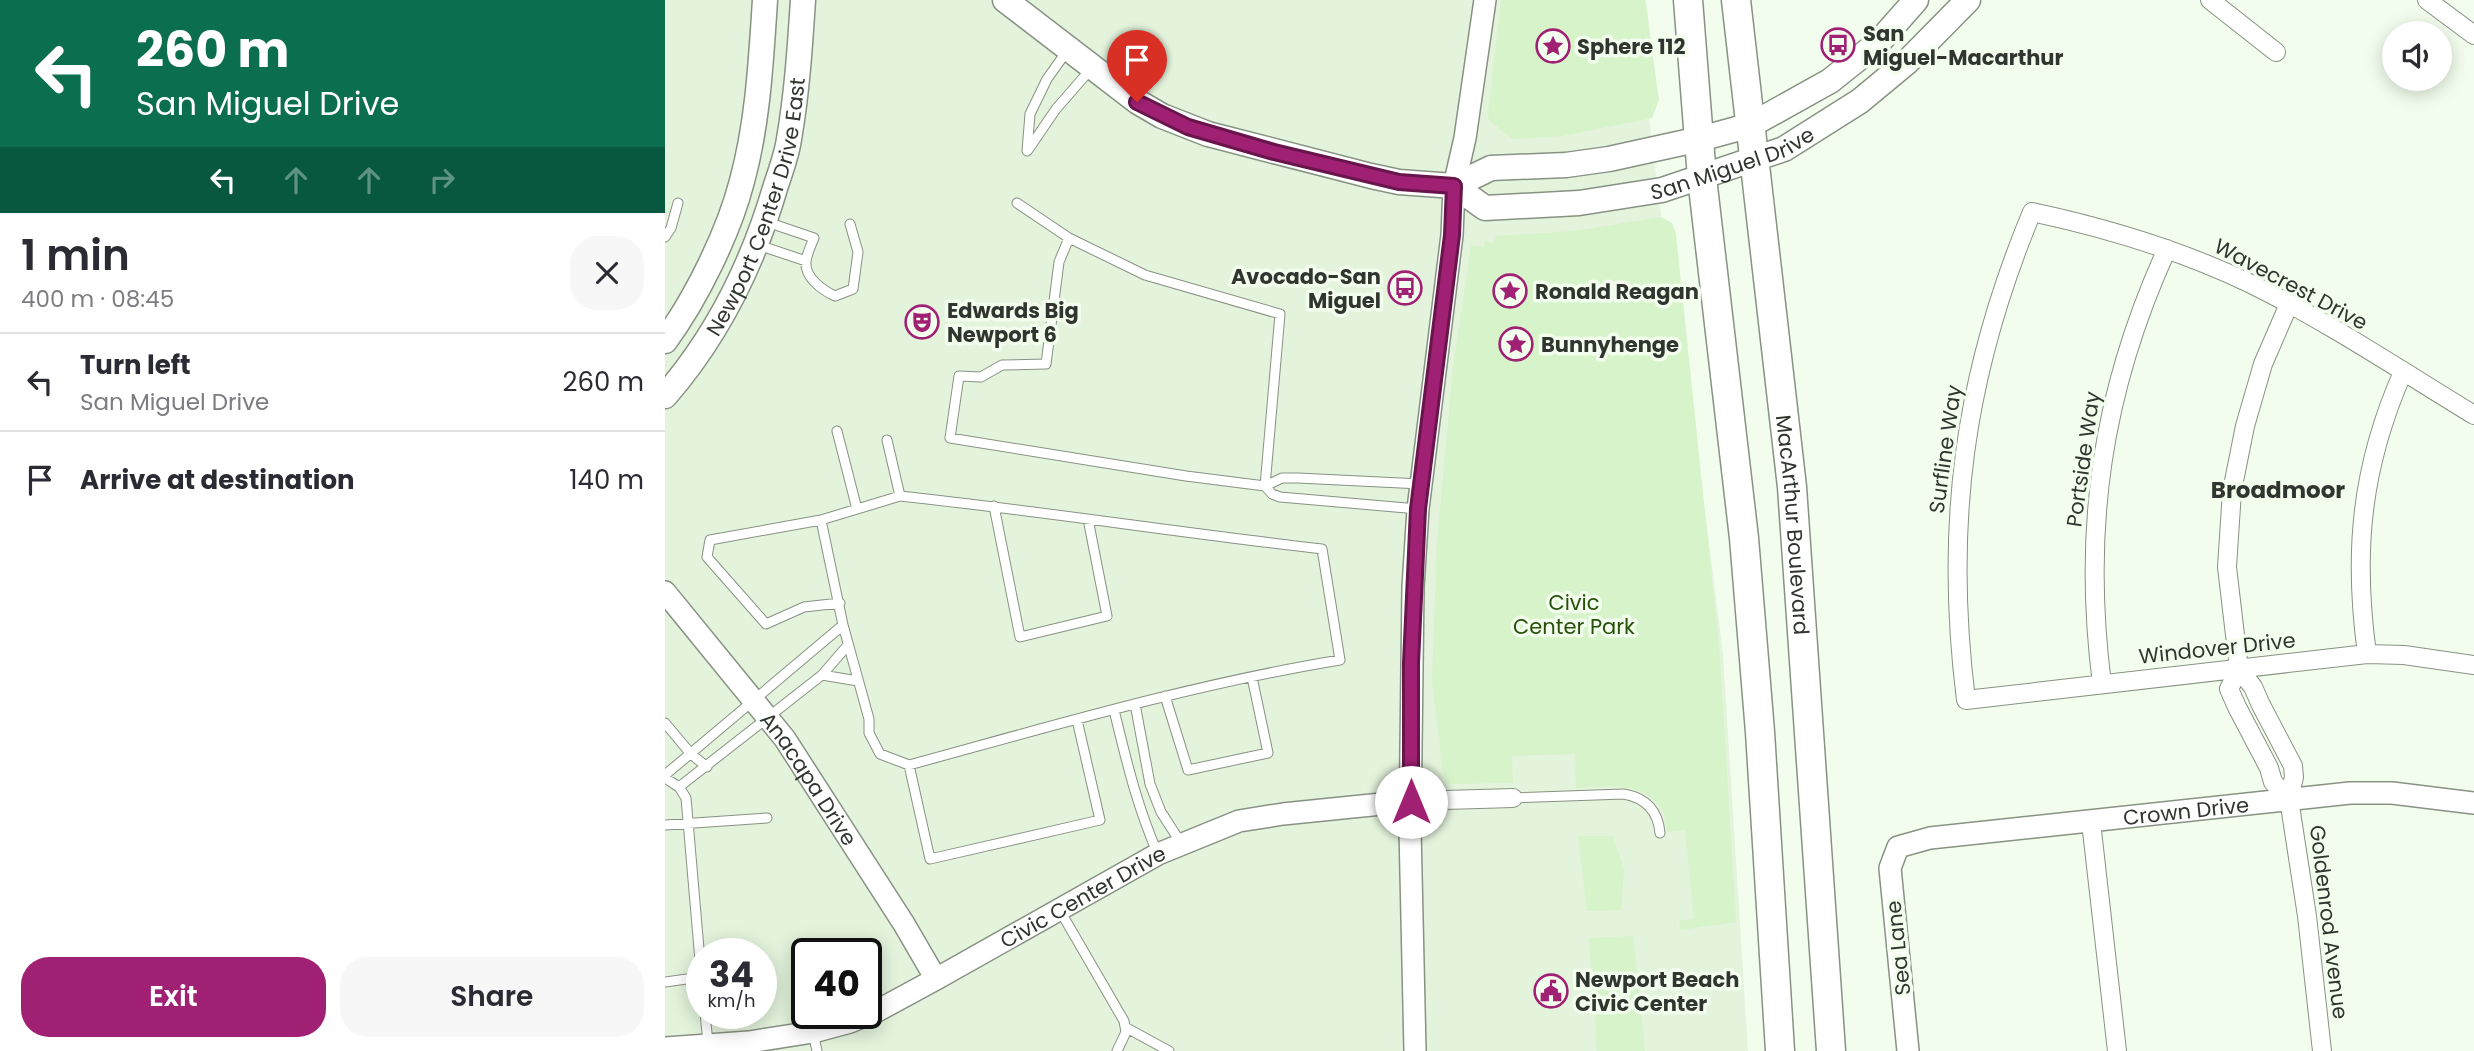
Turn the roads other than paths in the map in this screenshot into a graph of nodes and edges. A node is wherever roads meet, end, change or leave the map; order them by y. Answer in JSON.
{"nodes":[{"id":1,"x":765,"y":0,"type":"edge"},
{"id":2,"x":803,"y":0,"type":"edge"},
{"id":3,"x":1005,"y":0,"type":"edge"},
{"id":4,"x":1485,"y":0,"type":"edge"},
{"id":5,"x":1688,"y":0,"type":"edge"},
{"id":6,"x":1736,"y":0,"type":"edge"},
{"id":7,"x":1916,"y":0,"type":"edge"},
{"id":8,"x":1968,"y":0,"type":"edge"},
{"id":9,"x":2210,"y":0,"type":"edge"},
{"id":10,"x":2427,"y":0,"type":"edge"},
{"id":11,"x":2474,"y":36,"type":"edge"},
{"id":12,"x":1069,"y":48,"type":"junction"},
{"id":13,"x":2276,"y":52,"type":"dead end"},
{"id":14,"x":1093,"y":66,"type":"junction"},
{"id":15,"x":1751,"y":125,"type":"junction"},
{"id":16,"x":1700,"y":139,"type":"junction"},
{"id":17,"x":1754,"y":160,"type":"junction"},
{"id":18,"x":1702,"y":178,"type":"junction"},
{"id":19,"x":1454,"y":186,"type":"junction"},
{"id":20,"x":1017,"y":203,"type":"dead end"},
{"id":21,"x":678,"y":204,"type":"dead end"},
{"id":22,"x":2032,"y":212,"type":"joint"},
{"id":23,"x":765,"y":221,"type":"junction"},
{"id":24,"x":850,"y":224,"type":"dead end"},
{"id":25,"x":665,"y":237,"type":"edge"},
{"id":26,"x":1069,"y":238,"type":"junction"},
{"id":27,"x":757,"y":245,"type":"junction"},
{"id":28,"x":2167,"y":249,"type":"junction"},
{"id":29,"x":806,"y":261,"type":"junction"},
{"id":30,"x":2289,"y":304,"type":"junction"},
{"id":31,"x":665,"y":341,"type":"edge"},
{"id":32,"x":2403,"y":372,"type":"junction"},
{"id":33,"x":665,"y":396,"type":"edge"},
{"id":34,"x":2474,"y":415,"type":"edge"},
{"id":35,"x":837,"y":431,"type":"dead end"},
{"id":36,"x":887,"y":440,"type":"dead end"},
{"id":37,"x":1421,"y":484,"type":"junction"},
{"id":38,"x":1265,"y":486,"type":"junction"},
{"id":39,"x":900,"y":496,"type":"junction"},
{"id":40,"x":994,"y":506,"type":"junction"},
{"id":41,"x":857,"y":509,"type":"junction"},
{"id":42,"x":1418,"y":509,"type":"junction"},
{"id":43,"x":1088,"y":519,"type":"junction"},
{"id":44,"x":821,"y":520,"type":"junction"},
{"id":45,"x":665,"y":592,"type":"edge"},
{"id":46,"x":840,"y":603,"type":"junction"},
{"id":47,"x":843,"y":625,"type":"junction"},
{"id":48,"x":848,"y":645,"type":"junction"},
{"id":49,"x":2367,"y":654,"type":"junction"},
{"id":50,"x":2474,"y":665,"type":"edge"},
{"id":51,"x":2239,"y":669,"type":"junction"},
{"id":52,"x":822,"y":675,"type":"junction"},
{"id":53,"x":1252,"y":677,"type":"junction"},
{"id":54,"x":858,"y":681,"type":"junction"},
{"id":55,"x":2102,"y":684,"type":"junction"},
{"id":56,"x":1165,"y":696,"type":"junction"},
{"id":57,"x":1966,"y":700,"type":"joint"},
{"id":58,"x":754,"y":702,"type":"junction"},
{"id":59,"x":1135,"y":704,"type":"junction"},
{"id":60,"x":1114,"y":710,"type":"junction"},
{"id":61,"x":768,"y":718,"type":"junction"},
{"id":62,"x":1077,"y":720,"type":"junction"},
{"id":63,"x":665,"y":723,"type":"edge"},
{"id":64,"x":691,"y":754,"type":"junction"},
{"id":65,"x":909,"y":765,"type":"junction"},
{"id":66,"x":707,"y":767,"type":"junction"},
{"id":67,"x":665,"y":776,"type":"edge"},
{"id":68,"x":679,"y":787,"type":"junction"},
{"id":69,"x":1513,"y":798,"type":"joint"},
{"id":70,"x":2289,"y":799,"type":"junction"},
{"id":71,"x":1411,"y":802,"type":"junction"},
{"id":72,"x":2474,"y":803,"type":"edge"},
{"id":73,"x":767,"y":818,"type":"dead end"},
{"id":74,"x":2091,"y":822,"type":"junction"},
{"id":75,"x":687,"y":824,"type":"junction"},
{"id":76,"x":665,"y":825,"type":"edge"},
{"id":77,"x":1660,"y":834,"type":"dead end"},
{"id":78,"x":1182,"y":844,"type":"junction"},
{"id":79,"x":1898,"y":847,"type":"joint"},
{"id":80,"x":1159,"y":854,"type":"junction"},
{"id":81,"x":1059,"y":909,"type":"junction"},
{"id":82,"x":697,"y":938,"type":"edge"},
{"id":83,"x":686,"y":979,"type":"edge"},
{"id":84,"x":936,"y":979,"type":"junction"},
{"id":85,"x":665,"y":982,"type":"edge"},
{"id":86,"x":1125,"y":1027,"type":"junction"},
{"id":87,"x":707,"y":1029,"type":"edge"},
{"id":88,"x":815,"y":1042,"type":"edge"},
{"id":89,"x":708,"y":1043,"type":"junction"},
{"id":90,"x":665,"y":1048,"type":"edge"},
{"id":91,"x":1117,"y":1051,"type":"edge"},
{"id":92,"x":1169,"y":1051,"type":"edge"},
{"id":93,"x":1415,"y":1051,"type":"edge"},
{"id":94,"x":1780,"y":1051,"type":"edge"},
{"id":95,"x":1831,"y":1051,"type":"edge"},
{"id":96,"x":1908,"y":1051,"type":"edge"},
{"id":97,"x":2117,"y":1051,"type":"edge"},
{"id":98,"x":2322,"y":1051,"type":"edge"}],
"edges":[{"from":1,"to":31,"type":"main road","name":"Newport Center Drive East"},
{"from":2,"to":23,"type":"main road","name":"Newport Center Drive East"},
{"from":3,"to":12,"type":"main road"},
{"from":4,"to":19,"type":"street"},
{"from":5,"to":16,"type":"main road"},
{"from":6,"to":15,"type":"main road","name":"MacArthur Boulevard"},
{"from":7,"to":15,"type":"main road","name":"San Miguel Drive"},
{"from":8,"to":17,"type":"main road","name":"San Miguel Drive"},
{"from":9,"to":13,"type":"street"},
{"from":10,"to":11,"type":"street"},
{"from":12,"to":14,"type":"main road"},
{"from":12,"to":14,"type":"lane"},
{"from":14,"to":19,"type":"main road"},
{"from":15,"to":16,"type":"main road","name":"San Miguel Drive"},
{"from":15,"to":17,"type":"main road","name":"MacArthur Boulevard"},
{"from":16,"to":18,"type":"main road"},
{"from":16,"to":19,"type":"main road","name":"San Miguel Drive"},
{"from":17,"to":18,"type":"main road","name":"San Miguel Drive"},
{"from":17,"to":95,"type":"main road","name":"MacArthur Boulevard"},
{"from":18,"to":19,"type":"main road","name":"San Miguel Drive"},
{"from":18,"to":94,"type":"main road"},
{"from":19,"to":37,"type":"street"},
{"from":20,"to":26,"type":"lane"},
{"from":21,"to":25,"type":"lane"},
{"from":22,"to":28,"type":"street","name":"Wavecrest Drive"},
{"from":22,"to":57,"type":"street","name":"Surfline Way"},
{"from":23,"to":27,"type":"main road","name":"Newport Center Drive East"},
{"from":23,"to":29,"type":"lane"},
{"from":24,"to":29,"type":"lane"},
{"from":26,"to":38,"type":"lane"},
{"from":26,"to":38,"type":"lane"},
{"from":27,"to":29,"type":"lane"},
{"from":27,"to":33,"type":"main road","name":"Newport Center Drive East"},
{"from":28,"to":30,"type":"street","name":"Wavecrest Drive"},
{"from":28,"to":55,"type":"street","name":"Portside Way"},
{"from":30,"to":32,"type":"street","name":"Wavecrest Drive"},
{"from":30,"to":51,"type":"street","name":"Goldenrod Avenue"},
{"from":32,"to":34,"type":"street","name":"Wavecrest Drive"},
{"from":32,"to":49,"type":"street"},
{"from":35,"to":41,"type":"lane"},
{"from":36,"to":39,"type":"lane"},
{"from":37,"to":38,"type":"lane"},
{"from":37,"to":42,"type":"street"},
{"from":38,"to":42,"type":"lane"},
{"from":39,"to":40,"type":"lane"},
{"from":39,"to":41,"type":"lane"},
{"from":40,"to":43,"type":"lane"},
{"from":40,"to":43,"type":"lane"},
{"from":41,"to":44,"type":"lane"},
{"from":42,"to":71,"type":"street"},
{"from":43,"to":53,"type":"lane"},
{"from":44,"to":46,"type":"lane"},
{"from":44,"to":46,"type":"lane"},
{"from":45,"to":58,"type":"street","name":"Anacapa Drive"},
{"from":46,"to":47,"type":"lane"},
{"from":47,"to":48,"type":"lane"},
{"from":47,"to":58,"type":"lane"},
{"from":48,"to":52,"type":"lane"},
{"from":48,"to":54,"type":"lane"},
{"from":49,"to":50,"type":"street","name":"Windover Drive"},
{"from":49,"to":51,"type":"street","name":"Windover Drive"},
{"from":51,"to":55,"type":"street","name":"Windover Drive"},
{"from":51,"to":70,"type":"street","name":"Goldenrod Avenue"},
{"from":52,"to":54,"type":"lane"},
{"from":52,"to":61,"type":"lane"},
{"from":53,"to":56,"type":"lane"},
{"from":53,"to":56,"type":"lane"},
{"from":54,"to":65,"type":"lane"},
{"from":55,"to":57,"type":"street","name":"Windover Drive"},
{"from":56,"to":59,"type":"lane"},
{"from":58,"to":61,"type":"street","name":"Anacapa Drive"},
{"from":58,"to":64,"type":"lane"},
{"from":59,"to":60,"type":"lane"},
{"from":59,"to":78,"type":"lane"},
{"from":60,"to":62,"type":"lane"},
{"from":60,"to":80,"type":"lane"},
{"from":61,"to":66,"type":"lane"},
{"from":61,"to":84,"type":"street","name":"Anacapa Drive"},
{"from":62,"to":65,"type":"lane"},
{"from":62,"to":65,"type":"lane"},
{"from":63,"to":64,"type":"lane"},
{"from":64,"to":66,"type":"lane"},
{"from":64,"to":67,"type":"lane"},
{"from":66,"to":68,"type":"lane"},
{"from":67,"to":68,"type":"lane"},
{"from":68,"to":75,"type":"lane"},
{"from":69,"to":71,"type":"street","name":"Civic Center Drive"},
{"from":69,"to":77,"type":"lane"},
{"from":70,"to":72,"type":"street","name":"Crown Drive"},
{"from":70,"to":74,"type":"street","name":"Crown Drive"},
{"from":70,"to":98,"type":"street","name":"Goldenrod Avenue"},
{"from":71,"to":78,"type":"street","name":"Civic Center Drive"},
{"from":71,"to":93,"type":"street"},
{"from":73,"to":75,"type":"lane"},
{"from":74,"to":79,"type":"street","name":"Crown Drive"},
{"from":74,"to":97,"type":"street"},
{"from":75,"to":76,"type":"lane"},
{"from":75,"to":82,"type":"lane"},
{"from":78,"to":80,"type":"street","name":"Civic Center Drive"},
{"from":79,"to":96,"type":"street","name":"Sea Lane"},
{"from":80,"to":81,"type":"street","name":"Civic Center Drive"},
{"from":81,"to":84,"type":"street","name":"Civic Center Drive"},
{"from":81,"to":86,"type":"lane"},
{"from":83,"to":85,"type":"lane"},
{"from":84,"to":88,"type":"street","name":"Civic Center Drive"},
{"from":86,"to":91,"type":"lane"},
{"from":86,"to":92,"type":"lane"},
{"from":87,"to":89,"type":"lane"},
{"from":88,"to":89,"type":"street","name":"Civic Center Drive"},
{"from":89,"to":90,"type":"street","name":"Civic Center Drive"}]}
